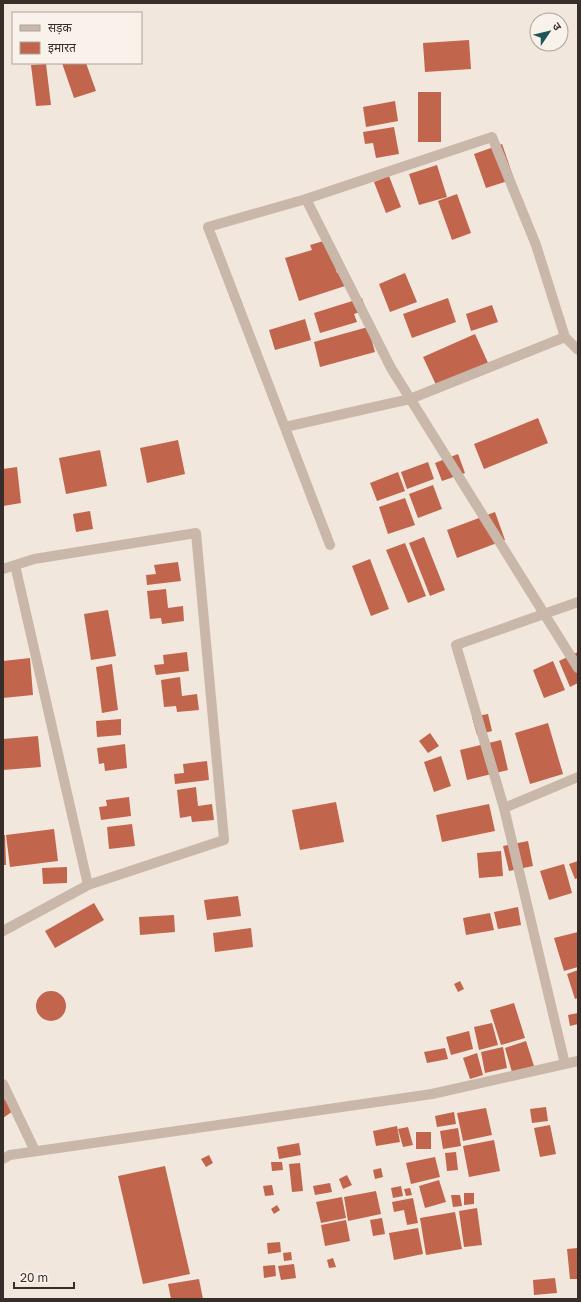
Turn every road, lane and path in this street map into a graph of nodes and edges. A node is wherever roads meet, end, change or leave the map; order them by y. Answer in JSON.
{"nodes":[{"id":1,"x":306,"y":199,"type":"junction"},
{"id":2,"x":565,"y":337,"type":"junction"},
{"id":3,"x":578,"y":350,"type":"edge"},
{"id":4,"x":410,"y":399,"type":"junction"},
{"id":5,"x":285,"y":427,"type":"junction"},
{"id":6,"x":330,"y":545,"type":"dead end"},
{"id":7,"x":15,"y":565,"type":"junction"},
{"id":8,"x":3,"y":569,"type":"edge"},
{"id":9,"x":578,"y":602,"type":"edge"},
{"id":10,"x":544,"y":614,"type":"junction"},
{"id":11,"x":578,"y":668,"type":"edge"},
{"id":12,"x":578,"y":777,"type":"edge"},
{"id":13,"x":504,"y":808,"type":"junction"},
{"id":14,"x":88,"y":885,"type":"junction"},
{"id":15,"x":3,"y":931,"type":"edge"},
{"id":16,"x":578,"y":1061,"type":"edge"},
{"id":17,"x":565,"y":1064,"type":"junction"},
{"id":18,"x":3,"y":1084,"type":"edge"},
{"id":19,"x":35,"y":1151,"type":"junction"},
{"id":20,"x":3,"y":1159,"type":"edge"}],
"edges":[{"from":1,"to":2,"type":"street"},
{"from":1,"to":4,"type":"street"},
{"from":1,"to":5,"type":"street"},
{"from":2,"to":3,"type":"street"},
{"from":2,"to":4,"type":"street"},
{"from":4,"to":5,"type":"street"},
{"from":4,"to":10,"type":"street"},
{"from":5,"to":6,"type":"street"},
{"from":7,"to":8,"type":"street"},
{"from":7,"to":14,"type":"street"},
{"from":7,"to":14,"type":"street"},
{"from":9,"to":10,"type":"street"},
{"from":10,"to":11,"type":"street"},
{"from":10,"to":13,"type":"street"},
{"from":12,"to":13,"type":"street"},
{"from":13,"to":17,"type":"street"},
{"from":14,"to":15,"type":"street"},
{"from":16,"to":17,"type":"street"},
{"from":17,"to":19,"type":"street"},
{"from":18,"to":19,"type":"street"},
{"from":19,"to":20,"type":"street"}]}
